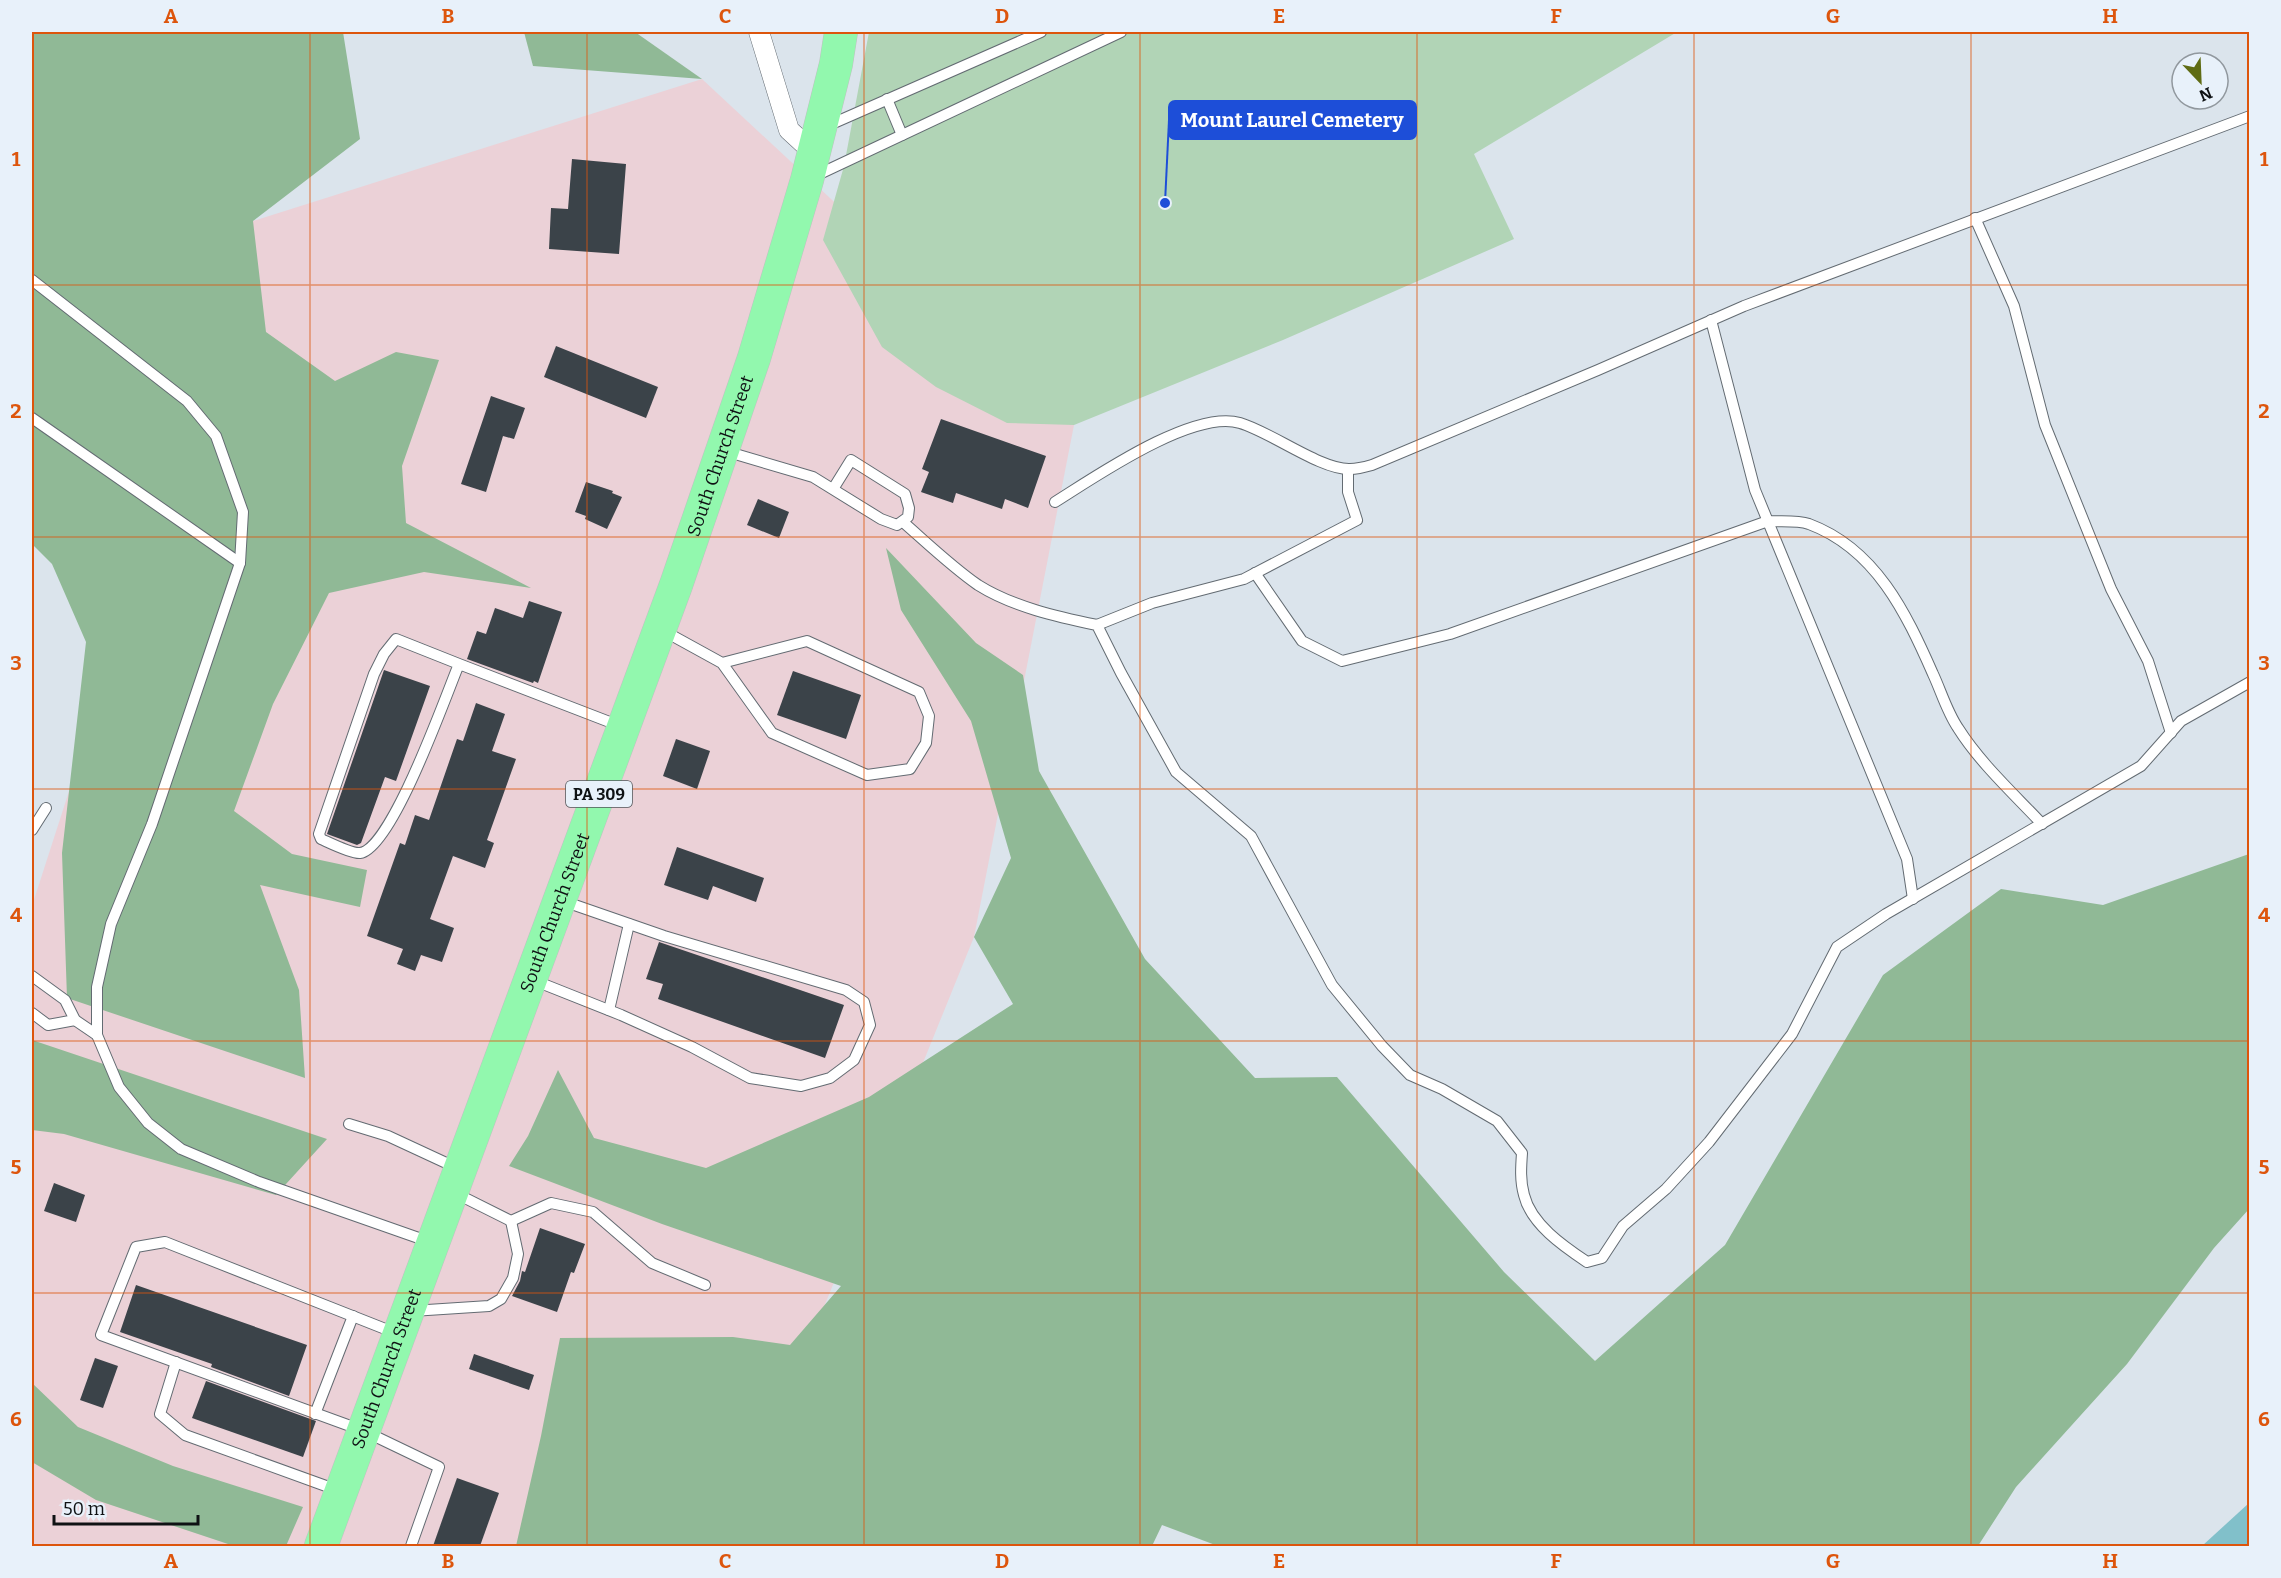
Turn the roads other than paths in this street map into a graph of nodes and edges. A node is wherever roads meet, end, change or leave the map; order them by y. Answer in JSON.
{"nodes":[{"id":1,"x":759,"y":32,"type":"edge"},
{"id":2,"x":841,"y":32,"type":"edge"},
{"id":3,"x":1041,"y":32,"type":"edge"},
{"id":4,"x":1121,"y":32,"type":"edge"},
{"id":5,"x":887,"y":99,"type":"junction"},
{"id":6,"x":2250,"y":116,"type":"edge"},
{"id":7,"x":902,"y":135,"type":"junction"},
{"id":8,"x":814,"y":154,"type":"junction"},
{"id":9,"x":1975,"y":218,"type":"junction"},
{"id":10,"x":32,"y":280,"type":"edge"},
{"id":11,"x":1711,"y":320,"type":"junction"},
{"id":12,"x":32,"y":418,"type":"edge"},
{"id":13,"x":722,"y":450,"type":"junction"},
{"id":14,"x":1348,"y":469,"type":"junction"},
{"id":15,"x":832,"y":489,"type":"junction"},
{"id":16,"x":1054,"y":502,"type":"dead end"},
{"id":17,"x":1768,"y":521,"type":"junction"},
{"id":18,"x":903,"y":522,"type":"junction"},
{"id":19,"x":240,"y":563,"type":"junction"},
{"id":20,"x":1255,"y":573,"type":"junction"},
{"id":21,"x":1097,"y":625,"type":"junction"},
{"id":22,"x":660,"y":628,"type":"junction"},
{"id":23,"x":722,"y":663,"type":"junction"},
{"id":24,"x":459,"y":664,"type":"junction"},
{"id":25,"x":2250,"y":682,"type":"edge"},
{"id":26,"x":623,"y":727,"type":"junction"},
{"id":27,"x":2171,"y":733,"type":"junction"},
{"id":28,"x":46,"y":808,"type":"dead end"},
{"id":29,"x":2042,"y":824,"type":"junction"},
{"id":30,"x":32,"y":830,"type":"edge"},
{"id":31,"x":1913,"y":899,"type":"junction"},
{"id":32,"x":560,"y":900,"type":"junction"},
{"id":33,"x":629,"y":924,"type":"junction"},
{"id":34,"x":32,"y":976,"type":"edge"},
{"id":35,"x":530,"y":980,"type":"junction"},
{"id":36,"x":609,"y":1010,"type":"junction"},
{"id":37,"x":32,"y":1013,"type":"edge"},
{"id":38,"x":75,"y":1020,"type":"junction"},
{"id":39,"x":97,"y":1035,"type":"junction"},
{"id":40,"x":349,"y":1124,"type":"dead end"},
{"id":41,"x":456,"y":1181,"type":"junction"},
{"id":42,"x":511,"y":1221,"type":"junction"},
{"id":43,"x":433,"y":1243,"type":"junction"},
{"id":44,"x":705,"y":1286,"type":"dead end"},
{"id":45,"x":353,"y":1316,"type":"junction"},
{"id":46,"x":404,"y":1323,"type":"junction"},
{"id":47,"x":176,"y":1362,"type":"junction"},
{"id":48,"x":315,"y":1414,"type":"junction"},
{"id":49,"x":364,"y":1431,"type":"junction"},
{"id":50,"x":342,"y":1492,"type":"junction"},
{"id":51,"x":321,"y":1546,"type":"edge"},
{"id":52,"x":411,"y":1546,"type":"edge"}],
"edges":[{"from":1,"to":8,"type":"street"},
{"from":2,"to":8,"type":"highway","name":"South Church Street","number":"PA 309"},
{"from":3,"to":5,"type":"lane"},
{"from":4,"to":7,"type":"lane"},
{"from":5,"to":7,"type":"lane"},
{"from":5,"to":8,"type":"lane"},
{"from":6,"to":9,"type":"lane"},
{"from":7,"to":8,"type":"lane"},
{"from":8,"to":13,"type":"highway","name":"South Church Street","number":"PA 309"},
{"from":9,"to":11,"type":"lane"},
{"from":9,"to":27,"type":"lane"},
{"from":10,"to":19,"type":"lane"},
{"from":11,"to":14,"type":"lane"},
{"from":11,"to":17,"type":"lane"},
{"from":12,"to":19,"type":"lane"},
{"from":13,"to":15,"type":"lane"},
{"from":13,"to":22,"type":"highway","name":"South Church Street","number":"PA 309"},
{"from":14,"to":16,"type":"lane"},
{"from":14,"to":20,"type":"lane"},
{"from":15,"to":18,"type":"lane"},
{"from":15,"to":18,"type":"lane"},
{"from":17,"to":20,"type":"lane"},
{"from":17,"to":29,"type":"lane"},
{"from":17,"to":31,"type":"lane"},
{"from":18,"to":21,"type":"lane"},
{"from":19,"to":39,"type":"lane"},
{"from":20,"to":21,"type":"lane"},
{"from":21,"to":31,"type":"lane"},
{"from":22,"to":23,"type":"lane"},
{"from":22,"to":26,"type":"highway","name":"South Church Street","number":"PA 309"},
{"from":23,"to":23,"type":"lane"},
{"from":24,"to":24,"type":"lane"},
{"from":24,"to":26,"type":"lane"},
{"from":25,"to":27,"type":"lane"},
{"from":26,"to":32,"type":"highway","name":"South Church Street","number":"PA 309"},
{"from":27,"to":29,"type":"lane"},
{"from":28,"to":30,"type":"lane"},
{"from":29,"to":31,"type":"lane"},
{"from":32,"to":33,"type":"lane"},
{"from":32,"to":35,"type":"highway","name":"South Church Street","number":"PA 309"},
{"from":33,"to":36,"type":"lane"},
{"from":33,"to":36,"type":"lane"},
{"from":34,"to":38,"type":"lane"},
{"from":35,"to":36,"type":"lane"},
{"from":35,"to":41,"type":"highway","name":"South Church Street","number":"PA 309"},
{"from":37,"to":38,"type":"lane"},
{"from":38,"to":39,"type":"lane"},
{"from":39,"to":43,"type":"lane"},
{"from":40,"to":41,"type":"lane"},
{"from":41,"to":42,"type":"lane"},
{"from":41,"to":43,"type":"highway","name":"South Church Street","number":"PA 309"},
{"from":42,"to":44,"type":"lane"},
{"from":42,"to":46,"type":"lane"},
{"from":43,"to":46,"type":"highway","name":"South Church Street","number":"PA 309"},
{"from":45,"to":46,"type":"lane"},
{"from":45,"to":47,"type":"lane"},
{"from":45,"to":48,"type":"lane"},
{"from":46,"to":49,"type":"highway","name":"South Church Street","number":"PA 309"},
{"from":47,"to":48,"type":"lane"},
{"from":47,"to":50,"type":"lane"},
{"from":48,"to":49,"type":"lane"},
{"from":49,"to":50,"type":"highway","name":"South Church Street","number":"PA 309"},
{"from":49,"to":52,"type":"lane"},
{"from":50,"to":51,"type":"highway","name":"South Church Street","number":"PA 309"}]}
